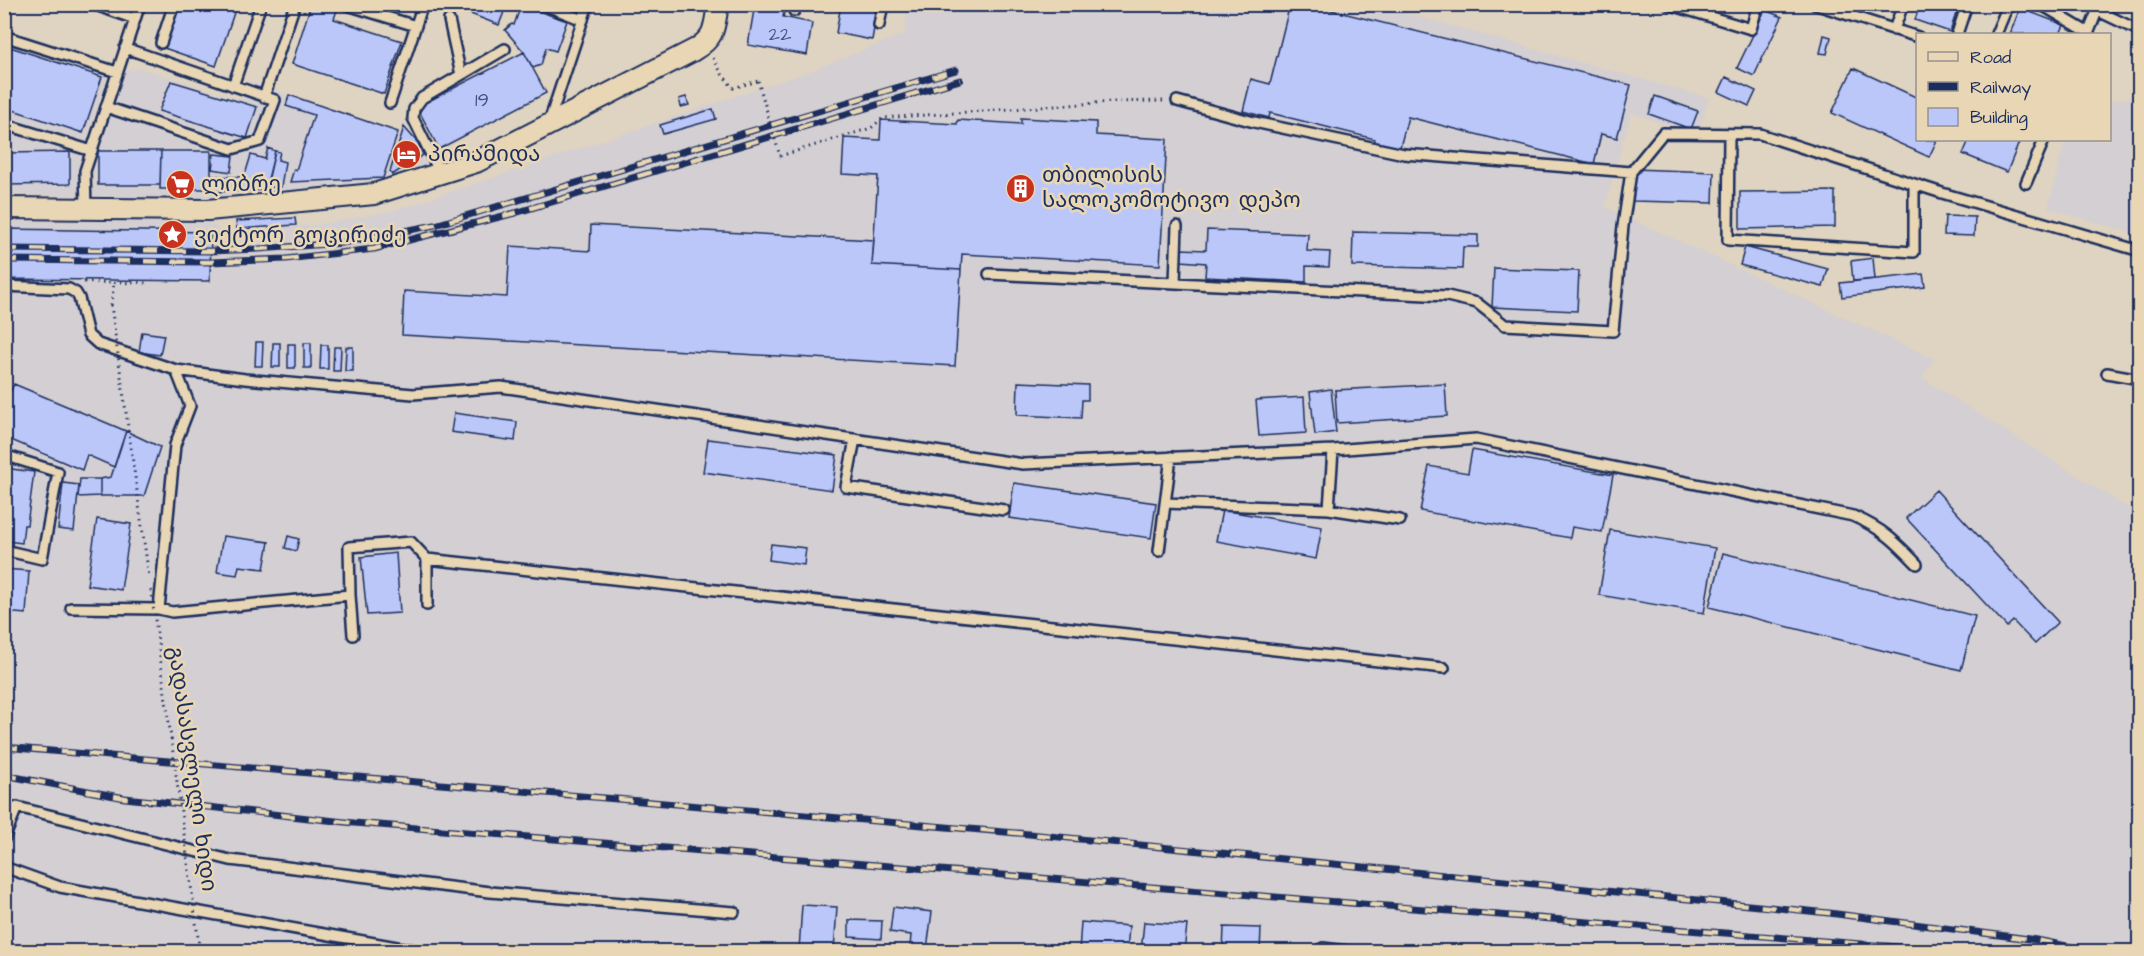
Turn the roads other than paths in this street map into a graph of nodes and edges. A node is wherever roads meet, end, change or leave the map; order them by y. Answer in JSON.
{"nodes":[{"id":1,"x":92,"y":4,"type":"edge"},
{"id":2,"x":140,"y":4,"type":"edge"},
{"id":3,"x":174,"y":4,"type":"edge"},
{"id":4,"x":261,"y":4,"type":"edge"},
{"id":5,"x":295,"y":4,"type":"edge"},
{"id":6,"x":344,"y":4,"type":"edge"},
{"id":7,"x":423,"y":4,"type":"edge"},
{"id":8,"x":542,"y":4,"type":"edge"},
{"id":9,"x":588,"y":4,"type":"edge"},
{"id":10,"x":718,"y":4,"type":"edge"},
{"id":11,"x":883,"y":4,"type":"edge"},
{"id":12,"x":1668,"y":4,"type":"edge"},
{"id":13,"x":1758,"y":4,"type":"edge"},
{"id":14,"x":1814,"y":4,"type":"edge"},
{"id":15,"x":1903,"y":4,"type":"edge"},
{"id":16,"x":1967,"y":4,"type":"edge"},
{"id":17,"x":2013,"y":4,"type":"edge"},
{"id":18,"x":2040,"y":4,"type":"edge"},
{"id":19,"x":2099,"y":8,"type":"edge"},
{"id":20,"x":135,"y":19,"type":"junction"},
{"id":21,"x":449,"y":20,"type":"dead end"},
{"id":22,"x":583,"y":20,"type":"junction"},
{"id":23,"x":879,"y":25,"type":"dead end"},
{"id":24,"x":416,"y":26,"type":"junction"},
{"id":25,"x":1894,"y":30,"type":"junction"},
{"id":26,"x":2139,"y":31,"type":"edge"},
{"id":27,"x":1957,"y":33,"type":"edge"},
{"id":28,"x":1996,"y":33,"type":"edge"},
{"id":29,"x":2086,"y":33,"type":"edge"},
{"id":30,"x":2088,"y":33,"type":"edge"},
{"id":31,"x":4,"y":36,"type":"edge"},
{"id":32,"x":1916,"y":37,"type":"edge"},
{"id":33,"x":161,"y":43,"type":"dead end"},
{"id":34,"x":125,"y":48,"type":"junction"},
{"id":35,"x":505,"y":49,"type":"dead end"},
{"id":36,"x":117,"y":72,"type":"junction"},
{"id":37,"x":461,"y":75,"type":"junction"},
{"id":38,"x":233,"y":86,"type":"junction"},
{"id":39,"x":264,"y":97,"type":"junction"},
{"id":40,"x":1177,"y":101,"type":"road end"},
{"id":41,"x":390,"y":103,"type":"dead end"},
{"id":42,"x":106,"y":106,"type":"junction"},
{"id":43,"x":548,"y":125,"type":"junction"},
{"id":44,"x":5,"y":126,"type":"edge"},
{"id":45,"x":1730,"y":134,"type":"junction"},
{"id":46,"x":2044,"y":141,"type":"edge"},
{"id":47,"x":92,"y":150,"type":"junction"},
{"id":48,"x":1631,"y":172,"type":"junction"},
{"id":49,"x":440,"y":173,"type":"junction"},
{"id":50,"x":2026,"y":183,"type":"dead end"},
{"id":51,"x":1914,"y":184,"type":"junction"},
{"id":52,"x":4,"y":208,"type":"edge"},
{"id":53,"x":86,"y":209,"type":"junction"},
{"id":54,"x":1177,"y":226,"type":"dead end"},
{"id":55,"x":2139,"y":251,"type":"edge"},
{"id":56,"x":989,"y":274,"type":"dead end"},
{"id":57,"x":1175,"y":283,"type":"junction"},
{"id":58,"x":4,"y":286,"type":"edge"},
{"id":59,"x":176,"y":370,"type":"junction"},
{"id":60,"x":2107,"y":374,"type":"dead end"},
{"id":61,"x":2139,"y":379,"type":"edge"},
{"id":62,"x":855,"y":439,"type":"junction"},
{"id":63,"x":1333,"y":450,"type":"junction"},
{"id":64,"x":4,"y":455,"type":"edge"},
{"id":65,"x":1171,"y":457,"type":"junction"},
{"id":66,"x":1166,"y":503,"type":"junction"},
{"id":67,"x":1004,"y":510,"type":"dead end"},
{"id":68,"x":1329,"y":510,"type":"junction"},
{"id":69,"x":1400,"y":520,"type":"dead end"},
{"id":70,"x":4,"y":550,"type":"edge"},
{"id":71,"x":1160,"y":551,"type":"dead end"},
{"id":72,"x":427,"y":559,"type":"junction"},
{"id":73,"x":1917,"y":564,"type":"dead end"},
{"id":74,"x":350,"y":595,"type":"junction"},
{"id":75,"x":427,"y":606,"type":"dead end"},
{"id":76,"x":71,"y":608,"type":"dead end"},
{"id":77,"x":159,"y":609,"type":"junction"},
{"id":78,"x":353,"y":635,"type":"dead end"},
{"id":79,"x":1444,"y":668,"type":"dead end"},
{"id":80,"x":4,"y":839,"type":"edge"},
{"id":81,"x":4,"y":867,"type":"edge"},
{"id":82,"x":734,"y":912,"type":"dead end"},
{"id":83,"x":1323,"y":948,"type":"dead end"},
{"id":84,"x":400,"y":950,"type":"edge"},
{"id":85,"x":425,"y":951,"type":"edge"},
{"id":86,"x":1356,"y":951,"type":"edge"}],
"edges":[{"from":1,"to":20,"type":"lane"},
{"from":2,"to":20,"type":"lane"},
{"from":3,"to":33,"type":"lane"},
{"from":4,"to":38,"type":"lane"},
{"from":5,"to":39,"type":"lane"},
{"from":6,"to":24,"type":"lane"},
{"from":7,"to":24,"type":"lane"},
{"from":8,"to":22,"type":"lane"},
{"from":9,"to":22,"type":"lane"},
{"from":10,"to":43,"type":"street"},
{"from":11,"to":23,"type":"lane"},
{"from":12,"to":13,"type":"lane"},
{"from":14,"to":25,"type":"lane"},
{"from":15,"to":25,"type":"lane"},
{"from":16,"to":27,"type":"lane"},
{"from":17,"to":28,"type":"lane"},
{"from":18,"to":29,"type":"lane"},
{"from":19,"to":26,"type":"lane"},
{"from":19,"to":30,"type":"lane"},
{"from":20,"to":34,"type":"lane"},
{"from":21,"to":37,"type":"lane"},
{"from":22,"to":43,"type":"lane"},
{"from":24,"to":41,"type":"lane"},
{"from":25,"to":32,"type":"lane"},
{"from":31,"to":36,"type":"lane"},
{"from":34,"to":36,"type":"lane"},
{"from":34,"to":38,"type":"lane"},
{"from":35,"to":37,"type":"lane"},
{"from":36,"to":42,"type":"lane"},
{"from":37,"to":49,"type":"lane"},
{"from":38,"to":39,"type":"lane"},
{"from":39,"to":42,"type":"lane"},
{"from":40,"to":48,"type":"lane"},
{"from":42,"to":47,"type":"lane"},
{"from":43,"to":49,"type":"street"},
{"from":44,"to":47,"type":"lane"},
{"from":45,"to":48,"type":"lane"},
{"from":45,"to":51,"type":"lane"},
{"from":45,"to":51,"type":"lane"},
{"from":46,"to":50,"type":"lane"},
{"from":47,"to":53,"type":"lane"},
{"from":48,"to":57,"type":"lane"},
{"from":49,"to":53,"type":"street"},
{"from":51,"to":55,"type":"lane"},
{"from":52,"to":53,"type":"street"},
{"from":54,"to":57,"type":"lane"},
{"from":56,"to":57,"type":"lane"},
{"from":58,"to":59,"type":"lane"},
{"from":59,"to":62,"type":"lane"},
{"from":59,"to":77,"type":"lane"},
{"from":60,"to":61,"type":"lane"},
{"from":62,"to":65,"type":"lane"},
{"from":62,"to":67,"type":"lane"},
{"from":63,"to":65,"type":"lane"},
{"from":63,"to":68,"type":"lane"},
{"from":63,"to":73,"type":"lane"},
{"from":64,"to":70,"type":"lane"},
{"from":65,"to":66,"type":"lane"},
{"from":66,"to":68,"type":"lane"},
{"from":66,"to":71,"type":"lane"},
{"from":68,"to":69,"type":"lane"},
{"from":72,"to":74,"type":"lane"},
{"from":72,"to":75,"type":"lane"},
{"from":72,"to":79,"type":"lane"},
{"from":74,"to":77,"type":"lane"},
{"from":74,"to":78,"type":"lane"},
{"from":76,"to":77,"type":"lane"},
{"from":80,"to":82,"type":"lane"},
{"from":81,"to":84,"type":"lane"},
{"from":83,"to":86,"type":"lane"},
{"from":84,"to":85,"type":"lane"}]}
